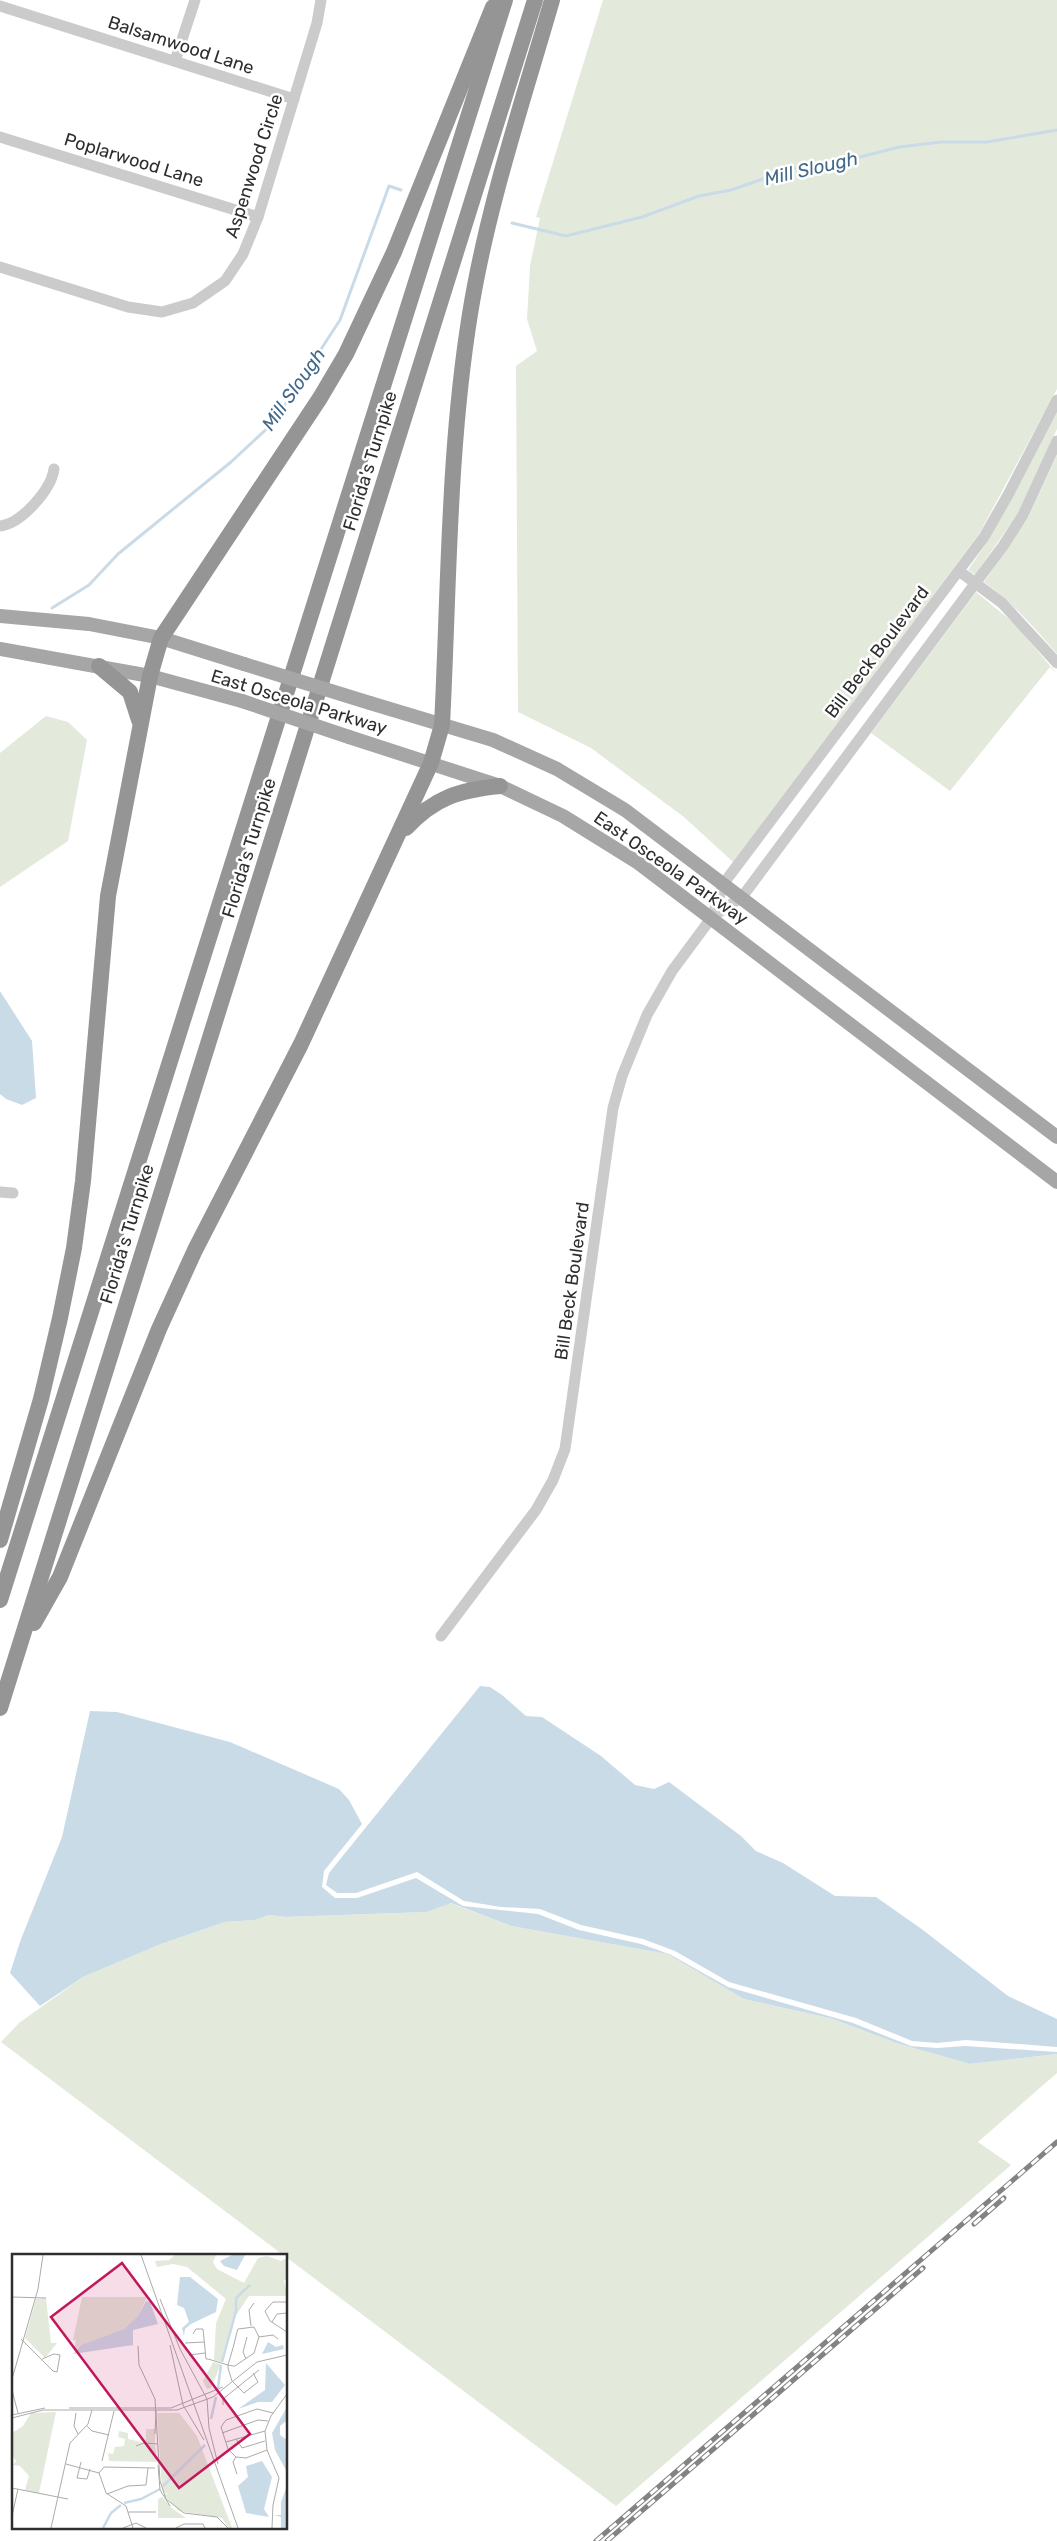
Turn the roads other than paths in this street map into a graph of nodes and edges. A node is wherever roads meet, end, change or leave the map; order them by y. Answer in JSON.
{"nodes":[{"id":1,"x":195,"y":0,"type":"edge"},
{"id":2,"x":321,"y":0,"type":"edge"},
{"id":3,"x":496,"y":0,"type":"edge"},
{"id":4,"x":505,"y":0,"type":"edge"},
{"id":5,"x":535,"y":0,"type":"edge"},
{"id":6,"x":552,"y":0,"type":"edge"},
{"id":7,"x":0,"y":6,"type":"edge"},
{"id":8,"x":176,"y":61,"type":"junction"},
{"id":9,"x":294,"y":100,"type":"junction"},
{"id":10,"x":0,"y":137,"type":"edge"},
{"id":11,"x":258,"y":217,"type":"junction"},
{"id":12,"x":0,"y":267,"type":"edge"},
{"id":13,"x":1057,"y":400,"type":"edge"},
{"id":14,"x":1057,"y":441,"type":"edge"},
{"id":15,"x":54,"y":469,"type":"dead end"},
{"id":16,"x":0,"y":526,"type":"edge"},
{"id":17,"x":959,"y":571,"type":"junction"},
{"id":18,"x":976,"y":583,"type":"junction"},
{"id":19,"x":0,"y":616,"type":"edge"},
{"id":20,"x":161,"y":638,"type":"junction"},
{"id":21,"x":0,"y":649,"type":"edge"},
{"id":22,"x":1057,"y":663,"type":"edge"},
{"id":23,"x":99,"y":666,"type":"junction"},
{"id":24,"x":150,"y":676,"type":"junction"},
{"id":25,"x":442,"y":725,"type":"junction"},
{"id":26,"x":140,"y":727,"type":"junction"},
{"id":27,"x":431,"y":762,"type":"junction"},
{"id":28,"x":500,"y":786,"type":"junction"},
{"id":29,"x":394,"y":840,"type":"junction"},
{"id":30,"x":724,"y":883,"type":"junction"},
{"id":31,"x":742,"y":897,"type":"junction"},
{"id":32,"x":712,"y":917,"type":"junction"},
{"id":33,"x":1057,"y":1137,"type":"edge"},
{"id":34,"x":1057,"y":1182,"type":"edge"},
{"id":35,"x":0,"y":1192,"type":"edge"},
{"id":36,"x":13,"y":1192,"type":"dead end"},
{"id":37,"x":0,"y":1540,"type":"edge"},
{"id":38,"x":0,"y":1600,"type":"edge"},
{"id":39,"x":440,"y":1636,"type":"dead end"},
{"id":40,"x":18,"y":1651,"type":"junction"},
{"id":41,"x":0,"y":1708,"type":"edge"}],
"edges":[{"from":1,"to":8,"type":"street"},
{"from":2,"to":9,"type":"street","name":"Aspenwood Circle"},
{"from":3,"to":20,"type":"highway"},
{"from":4,"to":38,"type":"highway","name":"Florida's Turnpike"},
{"from":5,"to":40,"type":"highway","name":"Florida's Turnpike"},
{"from":6,"to":25,"type":"highway"},
{"from":7,"to":8,"type":"street","name":"Balsamwood Lane"},
{"from":8,"to":9,"type":"street","name":"Balsamwood Lane"},
{"from":9,"to":11,"type":"street","name":"Aspenwood Circle"},
{"from":10,"to":11,"type":"street","name":"Poplarwood Lane"},
{"from":11,"to":12,"type":"street","name":"Aspenwood Circle"},
{"from":13,"to":17,"type":"street","name":"Bill Beck Boulevard"},
{"from":14,"to":18,"type":"street","name":"Bill Beck Boulevard"},
{"from":15,"to":16,"type":"street"},
{"from":17,"to":18,"type":"street"},
{"from":17,"to":30,"type":"street","name":"Bill Beck Boulevard"},
{"from":18,"to":22,"type":"street"},
{"from":18,"to":31,"type":"street","name":"Bill Beck Boulevard"},
{"from":19,"to":20,"type":"main road","name":"East Osceola Parkway"},
{"from":20,"to":24,"type":"highway"},
{"from":20,"to":25,"type":"main road","name":"East Osceola Parkway","bridge":true},
{"from":21,"to":23,"type":"main road","name":"East Osceola Parkway"},
{"from":23,"to":24,"type":"main road","name":"East Osceola Parkway"},
{"from":23,"to":26,"type":"highway"},
{"from":24,"to":26,"type":"highway"},
{"from":24,"to":27,"type":"main road","name":"East Osceola Parkway","bridge":true},
{"from":25,"to":27,"type":"highway"},
{"from":25,"to":30,"type":"main road","name":"East Osceola Parkway"},
{"from":26,"to":37,"type":"highway"},
{"from":27,"to":28,"type":"main road","name":"East Osceola Parkway"},
{"from":27,"to":29,"type":"highway"},
{"from":28,"to":29,"type":"highway"},
{"from":28,"to":32,"type":"main road","name":"East Osceola Parkway"},
{"from":29,"to":40,"type":"highway"},
{"from":30,"to":31,"type":"main road","name":"East Osceola Parkway"},
{"from":30,"to":32,"type":"street","name":"Bill Beck Boulevard"},
{"from":31,"to":32,"type":"street","name":"Bill Beck Boulevard"},
{"from":31,"to":33,"type":"main road","name":"East Osceola Parkway"},
{"from":32,"to":34,"type":"main road","name":"East Osceola Parkway"},
{"from":32,"to":39,"type":"street","name":"Bill Beck Boulevard"},
{"from":35,"to":36,"type":"street"},
{"from":40,"to":41,"type":"highway","name":"Florida's Turnpike"}]}
